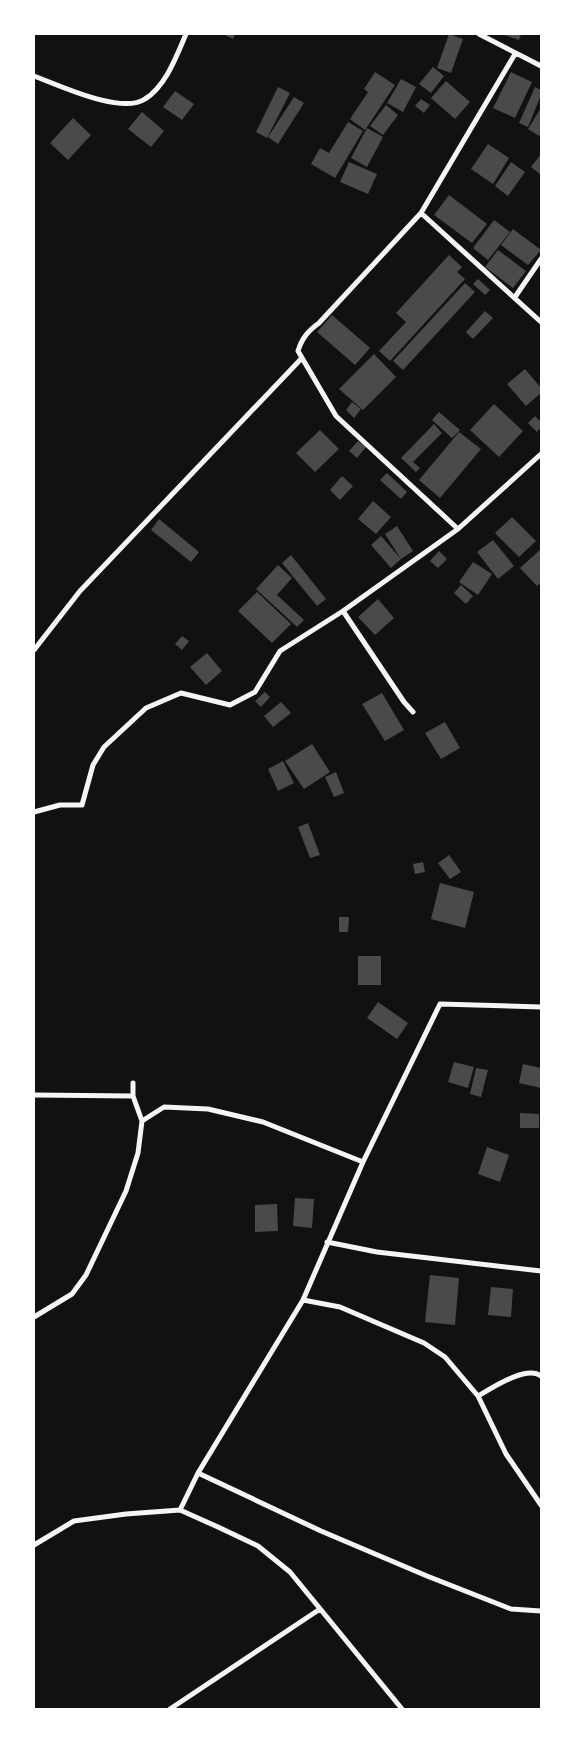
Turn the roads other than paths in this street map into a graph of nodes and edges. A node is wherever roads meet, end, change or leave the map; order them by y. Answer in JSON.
{"nodes":[{"id":1,"x":186,"y":34,"type":"edge"},
{"id":2,"x":479,"y":34,"type":"edge"},
{"id":3,"x":515,"y":54,"type":"junction"},
{"id":4,"x":541,"y":66,"type":"edge"},
{"id":5,"x":34,"y":76,"type":"edge"},
{"id":6,"x":422,"y":213,"type":"junction"},
{"id":7,"x":541,"y":258,"type":"edge"},
{"id":8,"x":515,"y":297,"type":"junction"},
{"id":9,"x":541,"y":322,"type":"edge"},
{"id":10,"x":301,"y":358,"type":"junction"},
{"id":11,"x":541,"y":454,"type":"edge"},
{"id":12,"x":458,"y":529,"type":"junction"},
{"id":13,"x":343,"y":611,"type":"junction"},
{"id":14,"x":34,"y":650,"type":"edge"},
{"id":15,"x":413,"y":712,"type":"dead end"},
{"id":16,"x":34,"y":812,"type":"edge"},
{"id":17,"x":541,"y":1007,"type":"edge"},
{"id":18,"x":133,"y":1083,"type":"dead end"},
{"id":19,"x":34,"y":1095,"type":"edge"},
{"id":20,"x":133,"y":1096,"type":"junction"},
{"id":21,"x":142,"y":1121,"type":"junction"},
{"id":22,"x":362,"y":1162,"type":"junction"},
{"id":23,"x":327,"y":1242,"type":"junction"},
{"id":24,"x":541,"y":1271,"type":"edge"},
{"id":25,"x":303,"y":1300,"type":"junction"},
{"id":26,"x":34,"y":1317,"type":"edge"},
{"id":27,"x":541,"y":1376,"type":"edge"},
{"id":28,"x":478,"y":1396,"type":"junction"},
{"id":29,"x":198,"y":1473,"type":"junction"},
{"id":30,"x":541,"y":1505,"type":"edge"},
{"id":31,"x":180,"y":1510,"type":"junction"},
{"id":32,"x":34,"y":1545,"type":"edge"},
{"id":33,"x":320,"y":1609,"type":"junction"},
{"id":34,"x":541,"y":1611,"type":"edge"},
{"id":35,"x":170,"y":1709,"type":"edge"},
{"id":36,"x":402,"y":1709,"type":"edge"}],
"edges":[{"from":1,"to":5,"type":"street"},
{"from":2,"to":3,"type":"street"},
{"from":3,"to":4,"type":"street"},
{"from":3,"to":6,"type":"street"},
{"from":6,"to":8,"type":"street"},
{"from":6,"to":10,"type":"street"},
{"from":7,"to":8,"type":"street"},
{"from":8,"to":9,"type":"street"},
{"from":10,"to":12,"type":"street"},
{"from":10,"to":14,"type":"street"},
{"from":11,"to":12,"type":"street"},
{"from":12,"to":13,"type":"street"},
{"from":13,"to":15,"type":"street"},
{"from":13,"to":16,"type":"street"},
{"from":17,"to":22,"type":"street"},
{"from":18,"to":20,"type":"street"},
{"from":19,"to":20,"type":"street"},
{"from":20,"to":21,"type":"street"},
{"from":21,"to":22,"type":"street"},
{"from":21,"to":26,"type":"street"},
{"from":22,"to":23,"type":"street"},
{"from":23,"to":24,"type":"street"},
{"from":23,"to":25,"type":"street"},
{"from":25,"to":28,"type":"street"},
{"from":25,"to":29,"type":"street"},
{"from":27,"to":28,"type":"street"},
{"from":28,"to":30,"type":"street"},
{"from":29,"to":31,"type":"street"},
{"from":29,"to":34,"type":"street"},
{"from":31,"to":32,"type":"street"},
{"from":31,"to":33,"type":"street"},
{"from":33,"to":35,"type":"street"},
{"from":33,"to":36,"type":"street"}]}
